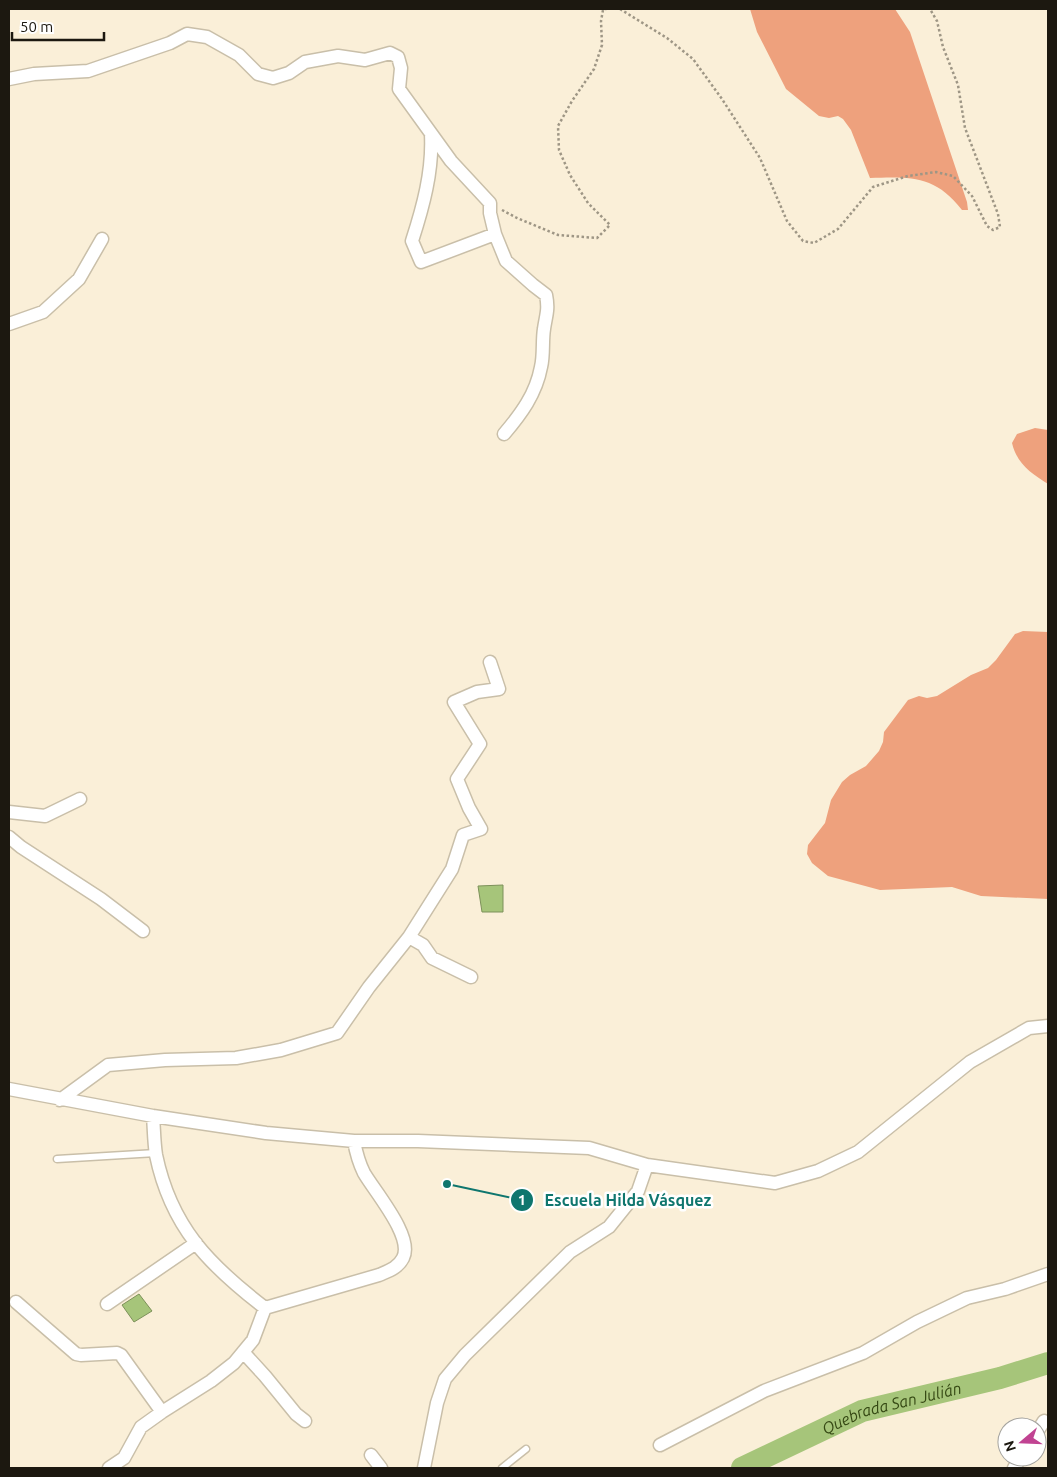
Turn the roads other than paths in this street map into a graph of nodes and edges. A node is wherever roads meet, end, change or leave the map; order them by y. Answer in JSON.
{"nodes":[{"id":1,"x":9,"y":79,"type":"edge"},
{"id":2,"x":431,"y":134,"type":"junction"},
{"id":3,"x":495,"y":234,"type":"junction"},
{"id":4,"x":102,"y":239,"type":"dead end"},
{"id":5,"x":9,"y":324,"type":"edge"},
{"id":6,"x":504,"y":434,"type":"dead end"},
{"id":7,"x":490,"y":662,"type":"dead end"},
{"id":8,"x":80,"y":799,"type":"dead end"},
{"id":9,"x":9,"y":812,"type":"edge"},
{"id":10,"x":9,"y":837,"type":"edge"},
{"id":11,"x":143,"y":931,"type":"dead end"},
{"id":12,"x":409,"y":936,"type":"junction"},
{"id":13,"x":471,"y":977,"type":"dead end"},
{"id":14,"x":1048,"y":1026,"type":"edge"},
{"id":15,"x":9,"y":1089,"type":"edge"},
{"id":16,"x":60,"y":1100,"type":"junction"},
{"id":17,"x":153,"y":1116,"type":"junction"},
{"id":18,"x":354,"y":1140,"type":"junction"},
{"id":19,"x":156,"y":1153,"type":"junction"},
{"id":20,"x":57,"y":1159,"type":"dead end"},
{"id":21,"x":647,"y":1165,"type":"junction"},
{"id":22,"x":196,"y":1243,"type":"junction"},
{"id":23,"x":1048,"y":1274,"type":"edge"},
{"id":24,"x":16,"y":1302,"type":"dead end"},
{"id":25,"x":107,"y":1304,"type":"dead end"},
{"id":26,"x":265,"y":1308,"type":"junction"},
{"id":27,"x":243,"y":1352,"type":"junction"},
{"id":28,"x":162,"y":1412,"type":"junction"},
{"id":29,"x":305,"y":1421,"type":"dead end"},
{"id":30,"x":660,"y":1445,"type":"dead end"},
{"id":31,"x":526,"y":1449,"type":"dead end"},
{"id":32,"x":371,"y":1455,"type":"dead end"},
{"id":33,"x":110,"y":1468,"type":"edge"},
{"id":34,"x":381,"y":1468,"type":"edge"},
{"id":35,"x":424,"y":1468,"type":"edge"},
{"id":36,"x":502,"y":1468,"type":"edge"}],
"edges":[{"from":1,"to":2,"type":"street"},
{"from":2,"to":3,"type":"street"},
{"from":2,"to":3,"type":"street"},
{"from":3,"to":6,"type":"street"},
{"from":4,"to":5,"type":"street"},
{"from":7,"to":12,"type":"street"},
{"from":8,"to":9,"type":"street"},
{"from":10,"to":11,"type":"street"},
{"from":12,"to":13,"type":"street"},
{"from":12,"to":16,"type":"street"},
{"from":14,"to":21,"type":"street"},
{"from":15,"to":16,"type":"street"},
{"from":16,"to":17,"type":"street"},
{"from":17,"to":18,"type":"street"},
{"from":17,"to":19,"type":"street"},
{"from":18,"to":21,"type":"street"},
{"from":18,"to":26,"type":"street"},
{"from":19,"to":20,"type":"lane"},
{"from":19,"to":22,"type":"street"},
{"from":21,"to":35,"type":"street"},
{"from":22,"to":25,"type":"street"},
{"from":22,"to":26,"type":"street"},
{"from":23,"to":30,"type":"street"},
{"from":24,"to":28,"type":"street"},
{"from":26,"to":27,"type":"street"},
{"from":27,"to":28,"type":"street"},
{"from":27,"to":29,"type":"street"},
{"from":28,"to":33,"type":"street"},
{"from":31,"to":36,"type":"lane"},
{"from":32,"to":34,"type":"street"}]}
